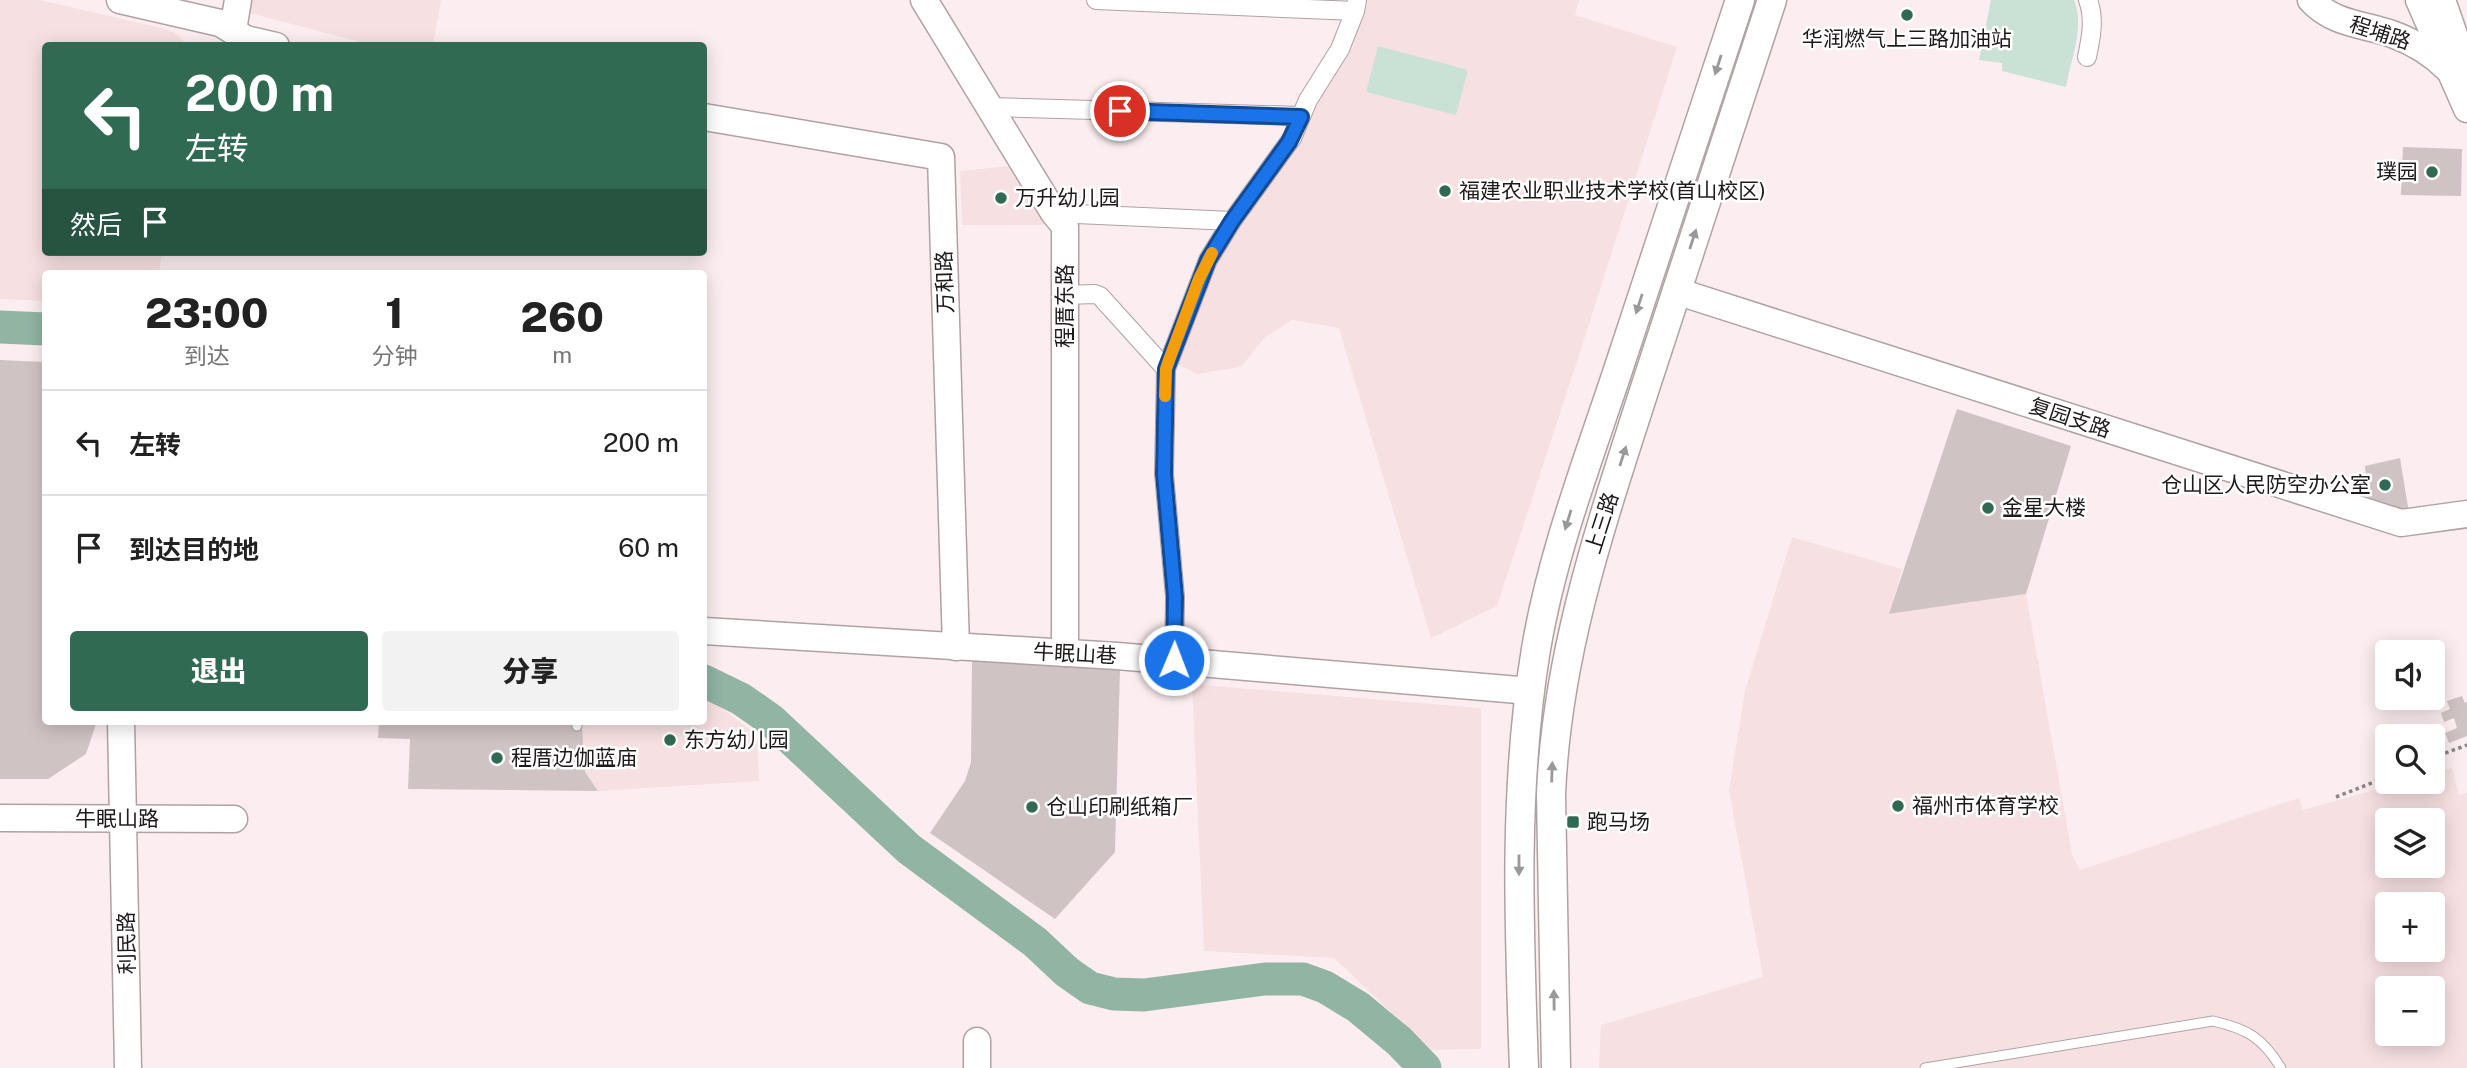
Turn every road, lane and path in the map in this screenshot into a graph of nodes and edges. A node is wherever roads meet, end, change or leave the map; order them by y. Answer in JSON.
{"nodes":[{"id":1,"x":120,"y":0,"type":"edge"},
{"id":2,"x":238,"y":0,"type":"edge"},
{"id":3,"x":924,"y":0,"type":"edge"},
{"id":4,"x":1096,"y":0,"type":"edge"},
{"id":5,"x":1740,"y":0,"type":"edge"},
{"id":6,"x":1772,"y":0,"type":"edge"},
{"id":7,"x":2088,"y":0,"type":"edge"},
{"id":8,"x":2311,"y":0,"type":"edge"},
{"id":9,"x":2419,"y":0,"type":"edge"},
{"id":10,"x":2442,"y":0,"type":"edge"},
{"id":11,"x":1356,"y":5,"type":"edge"},
{"id":12,"x":233,"y":30,"type":"junction"},
{"id":13,"x":253,"y":42,"type":"edge"},
{"id":14,"x":2087,"y":57,"type":"dead end"},
{"id":15,"x":2458,"y":71,"type":"edge"},
{"id":16,"x":991,"y":107,"type":"junction"},
{"id":17,"x":2467,"y":109,"type":"edge"},
{"id":18,"x":1301,"y":117,"type":"junction"},
{"id":19,"x":707,"y":118,"type":"edge"},
{"id":20,"x":1054,"y":213,"type":"junction"},
{"id":21,"x":1232,"y":221,"type":"junction"},
{"id":22,"x":1676,"y":291,"type":"junction"},
{"id":23,"x":1065,"y":295,"type":"junction"},
{"id":24,"x":1166,"y":369,"type":"junction"},
{"id":25,"x":2467,"y":514,"type":"edge"},
{"id":26,"x":707,"y":631,"type":"edge"},
{"id":27,"x":957,"y":647,"type":"junction"},
{"id":28,"x":1065,"y":653,"type":"junction"},
{"id":29,"x":1174,"y":660,"type":"junction"},
{"id":30,"x":1530,"y":691,"type":"junction"},
{"id":31,"x":121,"y":725,"type":"edge"},
{"id":32,"x":2467,"y":745,"type":"edge"},
{"id":33,"x":2445,"y":753,"type":"edge"},
{"id":34,"x":2375,"y":782,"type":"edge"},
{"id":35,"x":2336,"y":797,"type":"dead end"},
{"id":36,"x":0,"y":818,"type":"edge"},
{"id":37,"x":123,"y":818,"type":"junction"},
{"id":38,"x":234,"y":819,"type":"dead end"},
{"id":39,"x":977,"y":1041,"type":"dead end"},
{"id":40,"x":128,"y":1068,"type":"edge"},
{"id":41,"x":977,"y":1068,"type":"edge"},
{"id":42,"x":1524,"y":1068,"type":"edge"},
{"id":43,"x":1556,"y":1068,"type":"edge"},
{"id":44,"x":1925,"y":1068,"type":"edge"},
{"id":45,"x":2281,"y":1068,"type":"edge"}],
"edges":[{"from":1,"to":12,"type":"street"},
{"from":2,"to":12,"type":"street"},
{"from":3,"to":16,"type":"street","name":"程厝东路"},
{"from":4,"to":11,"type":"street"},
{"from":5,"to":30,"type":"main road","name":"上三路","one_way":true},
{"from":22,"to":6,"type":"main road","name":"上三路","one_way":true},
{"from":7,"to":14,"type":"street"},
{"from":8,"to":15,"type":"street","name":"程埔路"},
{"from":9,"to":15,"type":"street"},
{"from":10,"to":15,"type":"street"},
{"from":11,"to":18,"type":"street"},
{"from":12,"to":13,"type":"street"},
{"from":15,"to":17,"type":"street"},
{"from":16,"to":18,"type":"street"},
{"from":16,"to":20,"type":"street","name":"程厝东路"},
{"from":18,"to":21,"type":"street"},
{"from":19,"to":27,"type":"street","name":"万和路"},
{"from":20,"to":21,"type":"street"},
{"from":20,"to":23,"type":"street","name":"程厝东路"},
{"from":21,"to":24,"type":"street"},
{"from":22,"to":25,"type":"street","name":"复园支路"},
{"from":43,"to":22,"type":"main road","name":"上三路","one_way":true},
{"from":23,"to":24,"type":"street"},
{"from":23,"to":28,"type":"street","name":"程厝东路"},
{"from":24,"to":29,"type":"street"},
{"from":26,"to":27,"type":"street","name":"牛眠山巷"},
{"from":27,"to":28,"type":"street","name":"牛眠山巷"},
{"from":28,"to":29,"type":"street","name":"牛眠山巷"},
{"from":29,"to":30,"type":"street","name":"牛眠山巷"},
{"from":30,"to":42,"type":"main road","name":"上三路","one_way":true},
{"from":31,"to":37,"type":"street"},
{"from":32,"to":33,"type":"path"},
{"from":34,"to":35,"type":"path"},
{"from":36,"to":37,"type":"street","name":"牛眠山路"},
{"from":37,"to":38,"type":"street","name":"牛眠山路"},
{"from":37,"to":40,"type":"street","name":"利民路"},
{"from":39,"to":41,"type":"street"},
{"from":44,"to":45,"type":"lane"}]}
